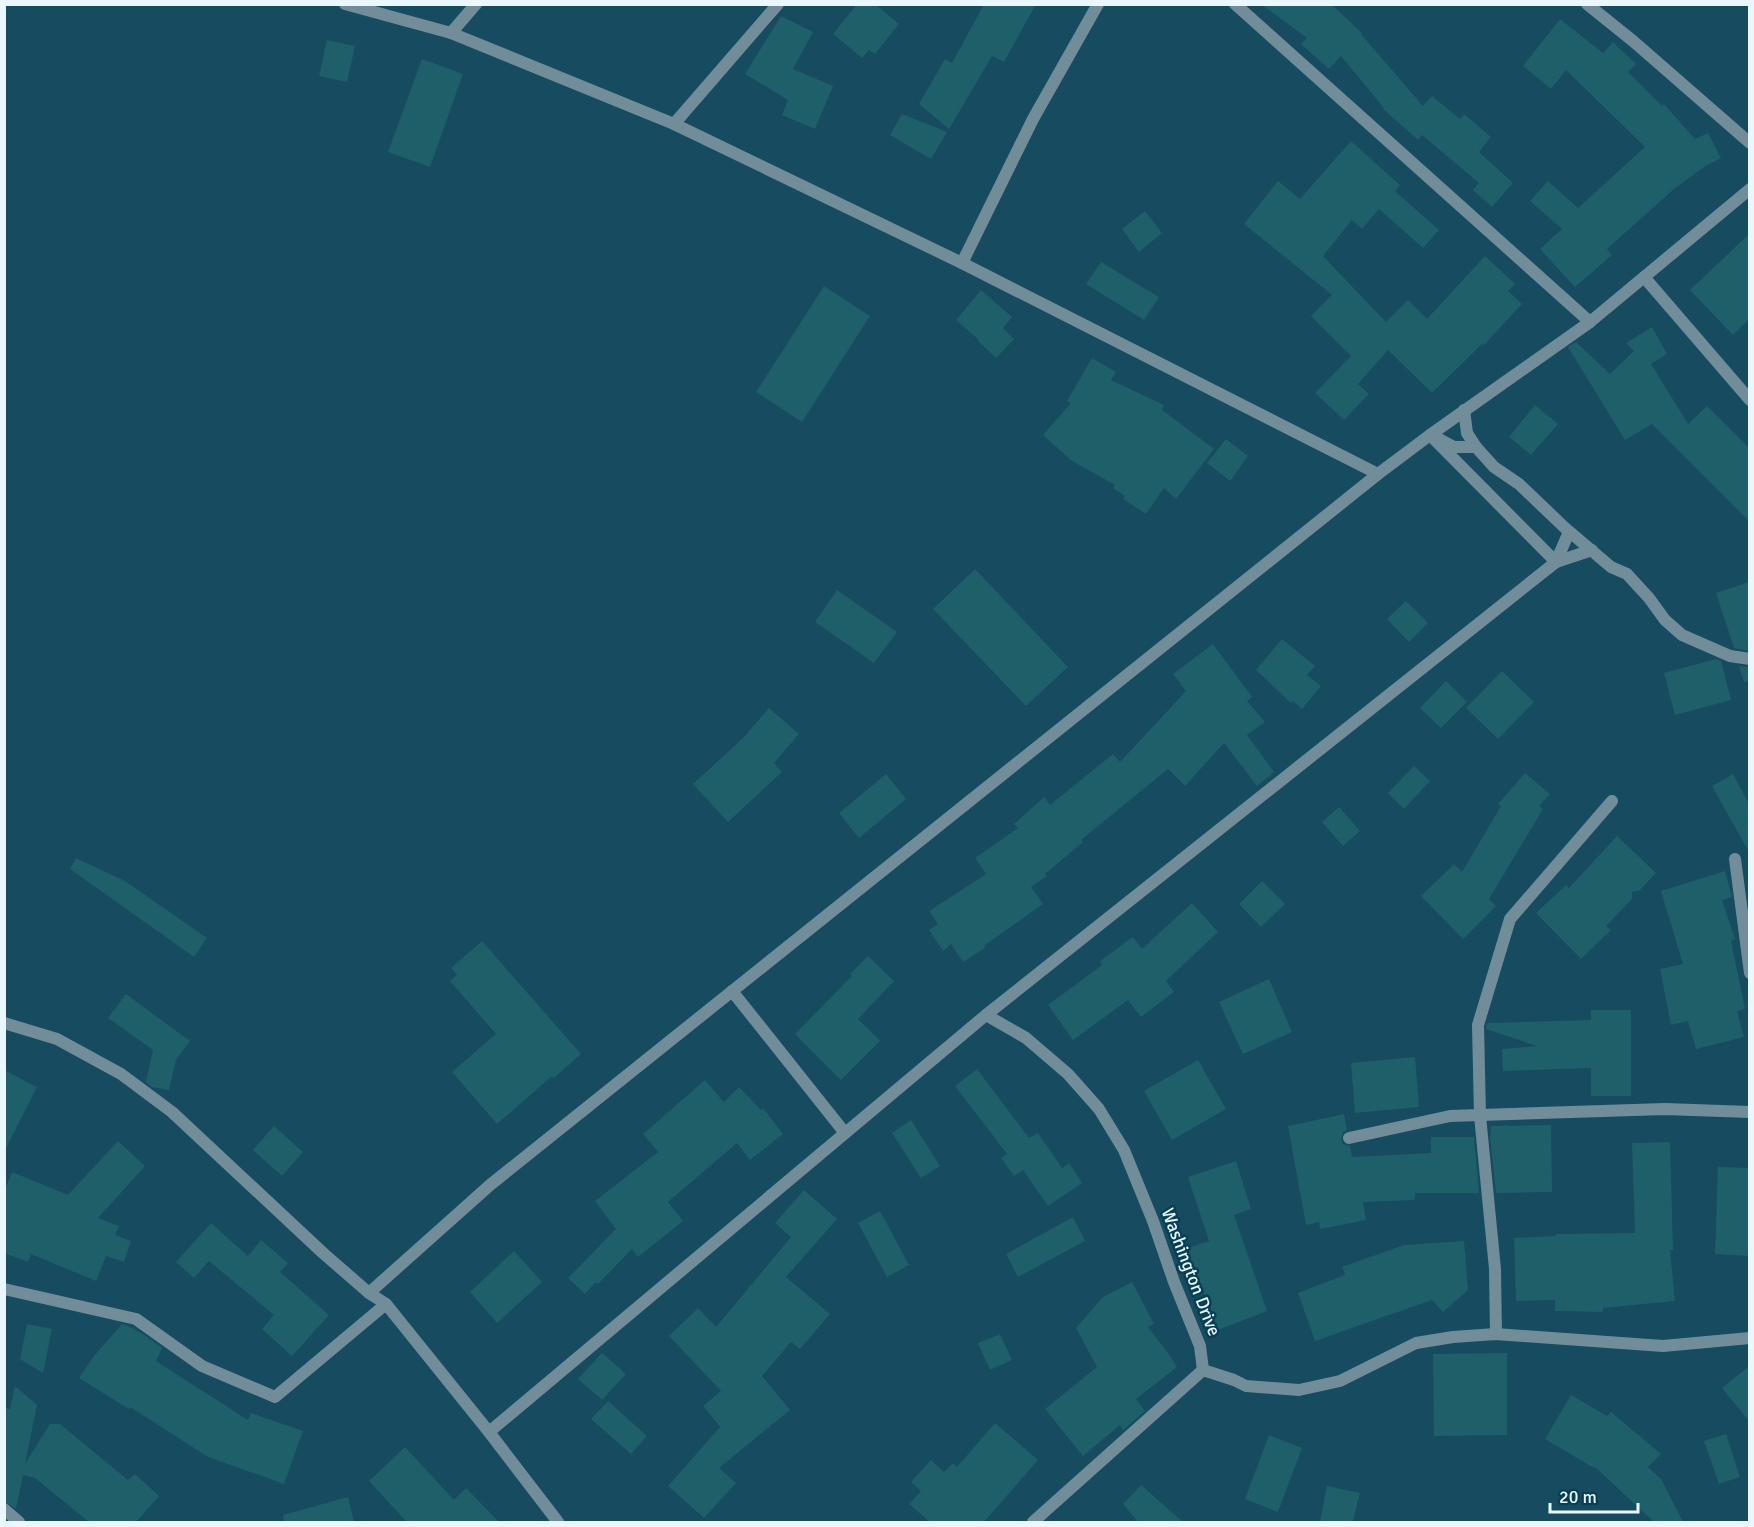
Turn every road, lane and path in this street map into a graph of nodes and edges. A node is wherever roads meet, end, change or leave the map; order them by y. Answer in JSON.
{"nodes":[{"id":1,"x":345,"y":4,"type":"edge"},
{"id":2,"x":476,"y":4,"type":"edge"},
{"id":3,"x":778,"y":4,"type":"edge"},
{"id":4,"x":1098,"y":4,"type":"edge"},
{"id":5,"x":1235,"y":4,"type":"edge"},
{"id":6,"x":1587,"y":4,"type":"edge"},
{"id":7,"x":451,"y":33,"type":"junction"},
{"id":8,"x":674,"y":124,"type":"junction"},
{"id":9,"x":1749,"y":143,"type":"edge"},
{"id":10,"x":1749,"y":189,"type":"edge"},
{"id":11,"x":962,"y":263,"type":"junction"},
{"id":12,"x":1644,"y":277,"type":"junction"},
{"id":13,"x":1590,"y":322,"type":"junction"},
{"id":14,"x":1749,"y":400,"type":"edge"},
{"id":15,"x":1464,"y":410,"type":"junction"},
{"id":16,"x":1430,"y":435,"type":"junction"},
{"id":17,"x":1476,"y":447,"type":"junction"},
{"id":18,"x":1378,"y":474,"type":"junction"},
{"id":19,"x":1569,"y":532,"type":"junction"},
{"id":20,"x":1592,"y":550,"type":"junction"},
{"id":21,"x":1556,"y":562,"type":"junction"},
{"id":22,"x":1749,"y":658,"type":"edge"},
{"id":23,"x":1612,"y":801,"type":"dead end"},
{"id":24,"x":1735,"y":859,"type":"dead end"},
{"id":25,"x":1749,"y":973,"type":"edge"},
{"id":26,"x":732,"y":991,"type":"junction"},
{"id":27,"x":986,"y":1015,"type":"junction"},
{"id":28,"x":4,"y":1023,"type":"edge"},
{"id":29,"x":1749,"y":1112,"type":"edge"},
{"id":30,"x":1480,"y":1116,"type":"junction"},
{"id":31,"x":845,"y":1133,"type":"junction"},
{"id":32,"x":1349,"y":1138,"type":"dead end"},
{"id":33,"x":4,"y":1289,"type":"edge"},
{"id":34,"x":369,"y":1293,"type":"junction"},
{"id":35,"x":386,"y":1304,"type":"junction"},
{"id":36,"x":1496,"y":1334,"type":"junction"},
{"id":37,"x":1749,"y":1338,"type":"edge"},
{"id":38,"x":1203,"y":1370,"type":"junction"},
{"id":39,"x":489,"y":1432,"type":"junction"},
{"id":40,"x":4,"y":1509,"type":"edge"},
{"id":41,"x":19,"y":1522,"type":"edge"},
{"id":42,"x":558,"y":1522,"type":"edge"},
{"id":43,"x":1033,"y":1522,"type":"edge"}],
"edges":[{"from":1,"to":7,"type":"street"},
{"from":2,"to":7,"type":"street"},
{"from":3,"to":8,"type":"street"},
{"from":4,"to":11,"type":"street"},
{"from":5,"to":13,"type":"street"},
{"from":6,"to":9,"type":"street"},
{"from":7,"to":8,"type":"street"},
{"from":8,"to":11,"type":"street"},
{"from":10,"to":12,"type":"street"},
{"from":11,"to":18,"type":"street"},
{"from":12,"to":13,"type":"street"},
{"from":12,"to":14,"type":"street"},
{"from":13,"to":15,"type":"street"},
{"from":15,"to":16,"type":"street"},
{"from":15,"to":17,"type":"street"},
{"from":16,"to":17,"type":"street"},
{"from":16,"to":18,"type":"street"},
{"from":16,"to":21,"type":"street"},
{"from":17,"to":19,"type":"street"},
{"from":18,"to":26,"type":"street"},
{"from":19,"to":20,"type":"street"},
{"from":19,"to":21,"type":"street"},
{"from":20,"to":21,"type":"street"},
{"from":20,"to":22,"type":"street"},
{"from":21,"to":27,"type":"street"},
{"from":23,"to":30,"type":"street"},
{"from":24,"to":25,"type":"street"},
{"from":26,"to":31,"type":"street"},
{"from":26,"to":34,"type":"street"},
{"from":27,"to":31,"type":"street"},
{"from":27,"to":38,"type":"street","name":"Washington Drive"},
{"from":28,"to":34,"type":"street"},
{"from":29,"to":30,"type":"street"},
{"from":30,"to":32,"type":"street"},
{"from":30,"to":36,"type":"street"},
{"from":31,"to":39,"type":"street"},
{"from":33,"to":35,"type":"street"},
{"from":34,"to":35,"type":"street"},
{"from":35,"to":39,"type":"street"},
{"from":36,"to":37,"type":"street"},
{"from":36,"to":38,"type":"street"},
{"from":38,"to":43,"type":"street"},
{"from":39,"to":42,"type":"street"},
{"from":40,"to":41,"type":"street"}]}
